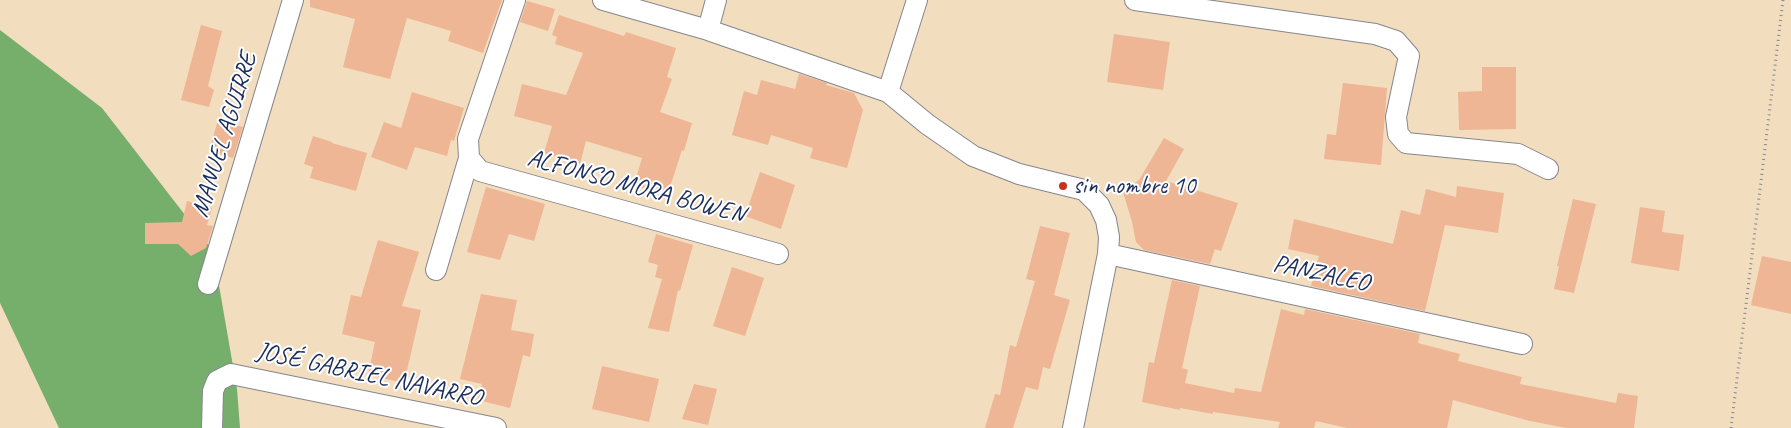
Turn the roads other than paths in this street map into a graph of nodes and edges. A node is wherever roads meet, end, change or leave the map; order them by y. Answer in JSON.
{"nodes":[{"id":1,"x":293,"y":0,"type":"edge"},
{"id":2,"x":515,"y":0,"type":"edge"},
{"id":3,"x":603,"y":0,"type":"edge"},
{"id":4,"x":716,"y":0,"type":"edge"},
{"id":5,"x":916,"y":0,"type":"edge"},
{"id":6,"x":1134,"y":0,"type":"edge"},
{"id":7,"x":708,"y":30,"type":"junction"},
{"id":8,"x":888,"y":92,"type":"junction"},
{"id":9,"x":475,"y":165,"type":"junction"},
{"id":10,"x":1548,"y":169,"type":"dead end"},
{"id":11,"x":778,"y":254,"type":"dead end"},
{"id":12,"x":1108,"y":254,"type":"junction"},
{"id":13,"x":436,"y":270,"type":"dead end"},
{"id":14,"x":208,"y":284,"type":"dead end"},
{"id":15,"x":1522,"y":344,"type":"dead end"},
{"id":16,"x":212,"y":428,"type":"edge"},
{"id":17,"x":496,"y":428,"type":"edge"},
{"id":18,"x":1073,"y":428,"type":"edge"}],
"edges":[{"from":1,"to":14,"type":"street","name":"MANUEL AGUIRRE"},
{"from":2,"to":9,"type":"street"},
{"from":3,"to":7,"type":"street"},
{"from":4,"to":7,"type":"street"},
{"from":5,"to":8,"type":"street"},
{"from":6,"to":10,"type":"street"},
{"from":7,"to":8,"type":"street"},
{"from":8,"to":12,"type":"street"},
{"from":9,"to":11,"type":"street","name":"ALFONSO MORA BOWEN"},
{"from":9,"to":13,"type":"street"},
{"from":12,"to":15,"type":"street","name":"PANZALEO"},
{"from":12,"to":18,"type":"street"},
{"from":16,"to":17,"type":"street","name":"JOSÉ GABRIEL NAVARRO"}]}
